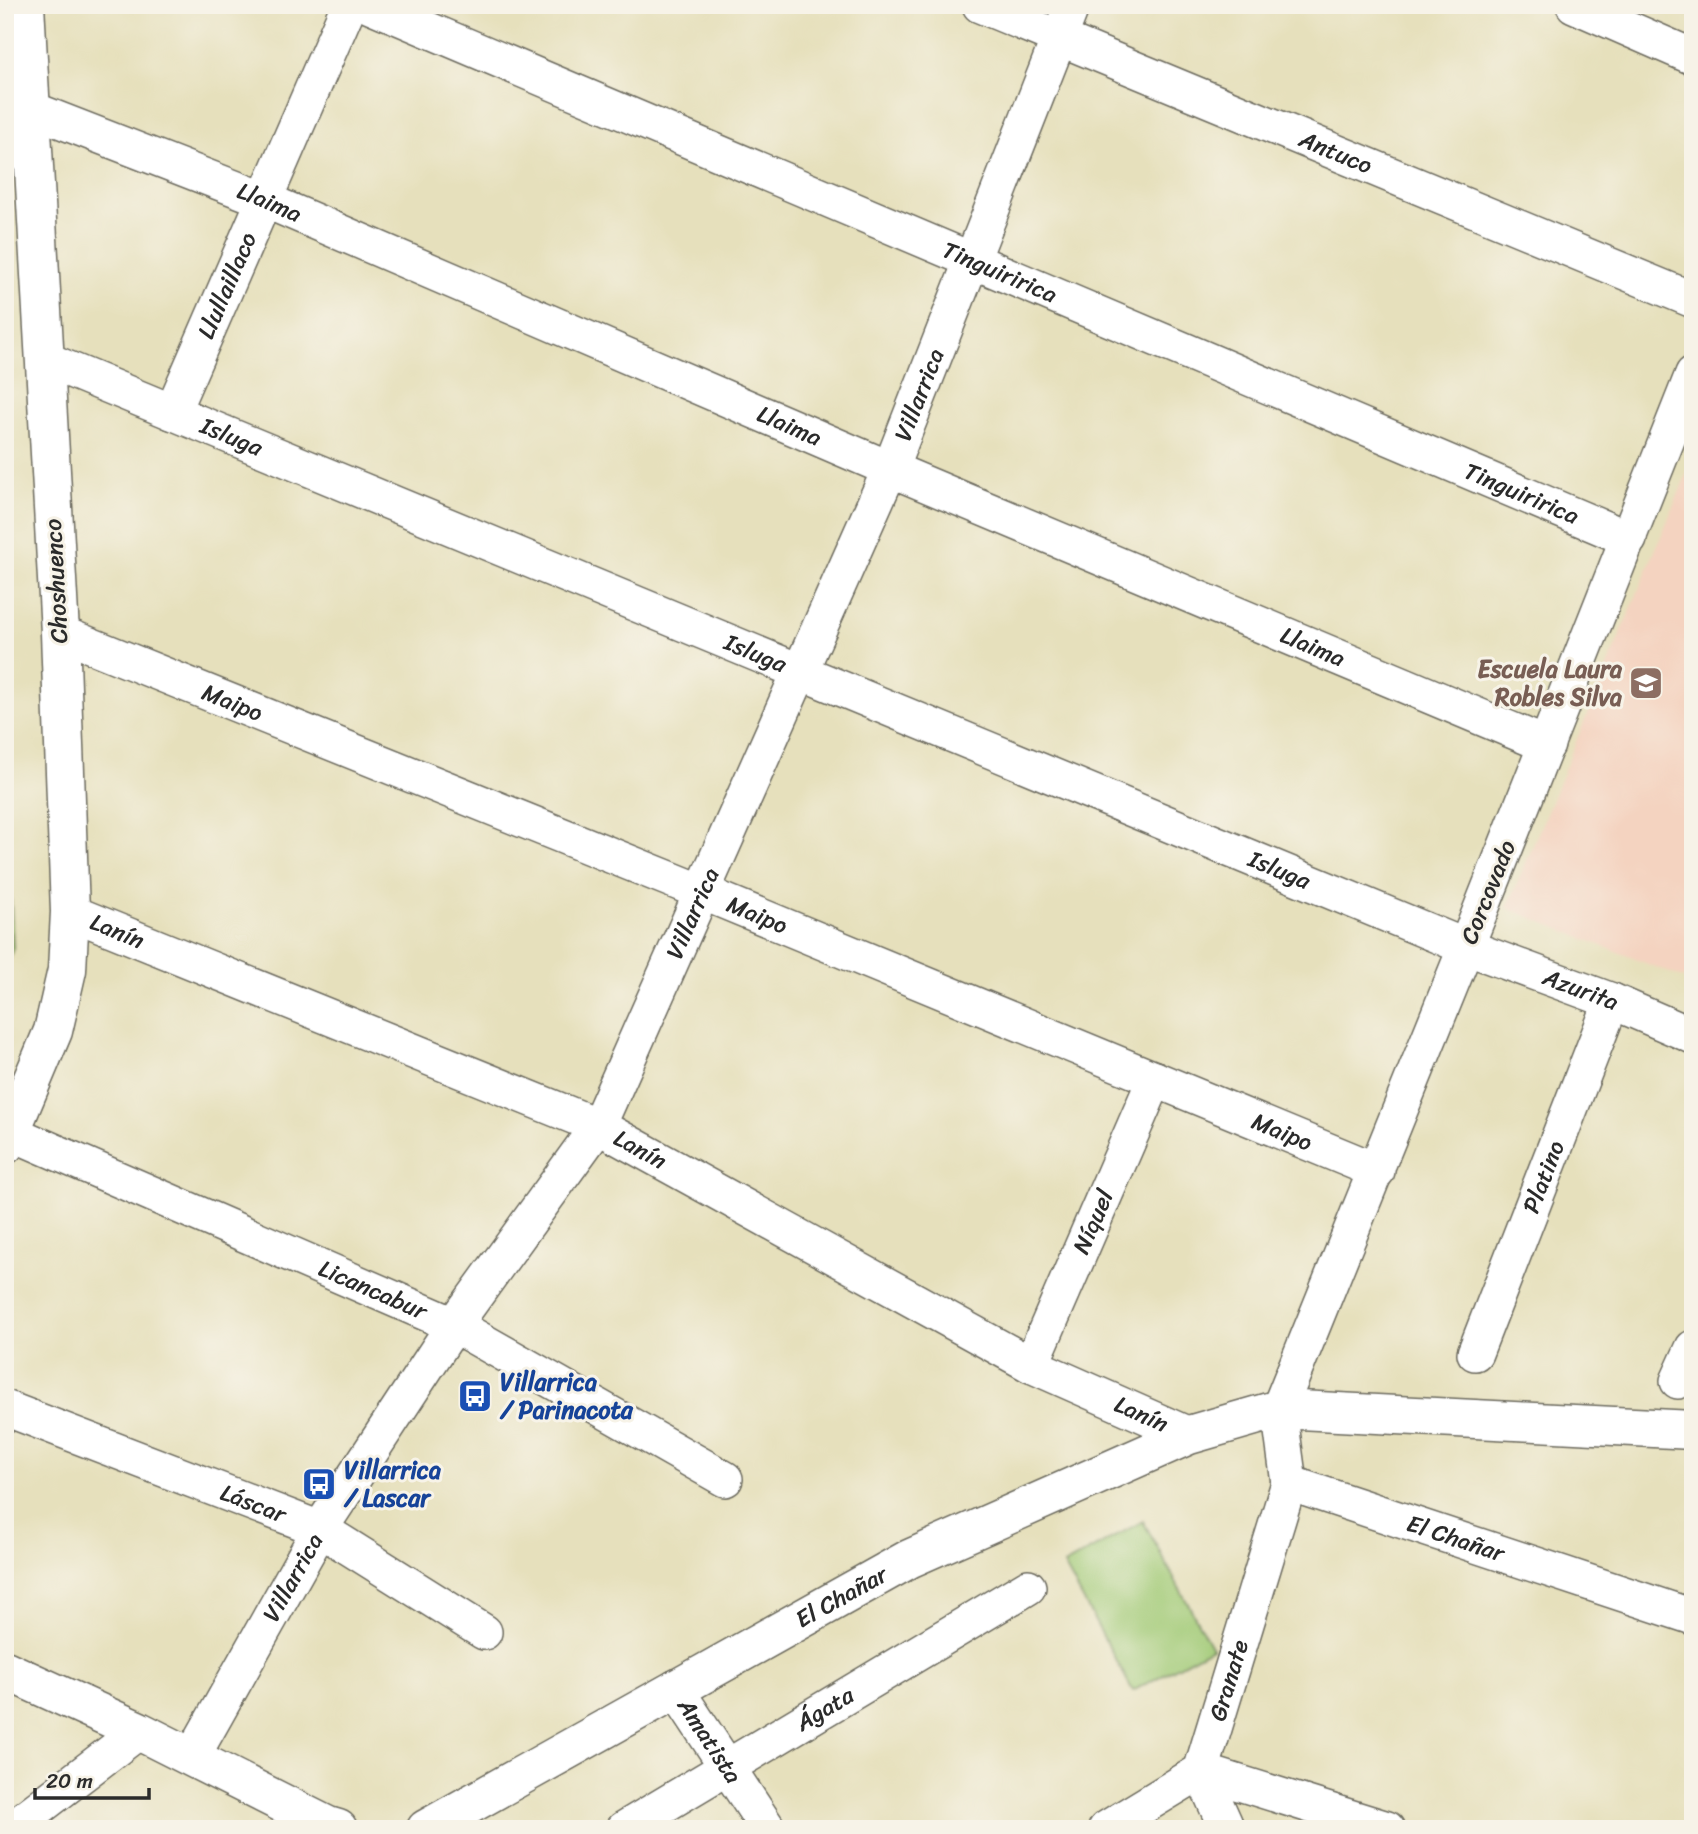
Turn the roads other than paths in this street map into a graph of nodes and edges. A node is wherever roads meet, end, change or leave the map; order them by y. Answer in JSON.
{"nodes":[{"id":1,"x":25,"y":5,"type":"edge"},
{"id":2,"x":349,"y":5,"type":"edge"},
{"id":3,"x":370,"y":5,"type":"edge"},
{"id":4,"x":980,"y":5,"type":"edge"},
{"id":5,"x":1072,"y":5,"type":"edge"},
{"id":6,"x":1574,"y":5,"type":"edge"},
{"id":7,"x":1059,"y":38,"type":"junction"},
{"id":8,"x":1693,"y":57,"type":"edge"},
{"id":9,"x":31,"y":109,"type":"junction"},
{"id":10,"x":265,"y":200,"type":"junction"},
{"id":11,"x":972,"y":260,"type":"junction"},
{"id":12,"x":1693,"y":300,"type":"edge"},
{"id":13,"x":44,"y":359,"type":"junction"},
{"id":14,"x":1693,"y":374,"type":"edge"},
{"id":15,"x":172,"y":412,"type":"junction"},
{"id":16,"x":890,"y":469,"type":"junction"},
{"id":17,"x":1629,"y":539,"type":"junction"},
{"id":18,"x":60,"y":633,"type":"junction"},
{"id":19,"x":800,"y":671,"type":"junction"},
{"id":20,"x":1547,"y":745,"type":"junction"},
{"id":21,"x":702,"y":892,"type":"junction"},
{"id":22,"x":70,"y":912,"type":"junction"},
{"id":23,"x":1466,"y":947,"type":"junction"},
{"id":24,"x":1612,"y":1001,"type":"junction"},
{"id":25,"x":1693,"y":1036,"type":"edge"},
{"id":26,"x":1154,"y":1079,"type":"junction"},
{"id":27,"x":598,"y":1126,"type":"junction"},
{"id":28,"x":7,"y":1136,"type":"edge"},
{"id":29,"x":1377,"y":1171,"type":"junction"},
{"id":30,"x":454,"y":1325,"type":"junction"},
{"id":31,"x":1693,"y":1348,"type":"edge"},
{"id":32,"x":1475,"y":1353,"type":"dead end"},
{"id":33,"x":1031,"y":1365,"type":"junction"},
{"id":34,"x":1678,"y":1381,"type":"dead end"},
{"id":35,"x":5,"y":1408,"type":"edge"},
{"id":36,"x":1279,"y":1409,"type":"junction"},
{"id":37,"x":1693,"y":1430,"type":"edge"},
{"id":38,"x":1189,"y":1436,"type":"junction"},
{"id":39,"x":725,"y":1479,"type":"dead end"},
{"id":40,"x":1289,"y":1483,"type":"junction"},
{"id":41,"x":320,"y":1529,"type":"junction"},
{"id":42,"x":1028,"y":1587,"type":"dead end"},
{"id":43,"x":1693,"y":1617,"type":"edge"},
{"id":44,"x":484,"y":1632,"type":"dead end"},
{"id":45,"x":5,"y":1670,"type":"edge"},
{"id":46,"x":675,"y":1688,"type":"junction"},
{"id":47,"x":139,"y":1731,"type":"junction"},
{"id":48,"x":192,"y":1757,"type":"junction"},
{"id":49,"x":728,"y":1766,"type":"junction"},
{"id":50,"x":1201,"y":1771,"type":"junction"},
{"id":51,"x":11,"y":1829,"type":"edge"},
{"id":52,"x":338,"y":1829,"type":"edge"},
{"id":53,"x":426,"y":1829,"type":"edge"},
{"id":54,"x":624,"y":1829,"type":"edge"},
{"id":55,"x":768,"y":1829,"type":"edge"},
{"id":56,"x":1106,"y":1829,"type":"edge"},
{"id":57,"x":1227,"y":1829,"type":"edge"},
{"id":58,"x":1387,"y":1829,"type":"edge"}],
"edges":[{"from":1,"to":9,"type":"street","name":"Choshuenco"},
{"from":2,"to":10,"type":"street","name":"Llullaillaco"},
{"from":3,"to":11,"type":"street","name":"Tinguiririca"},
{"from":4,"to":7,"type":"street","name":"Antuco"},
{"from":5,"to":7,"type":"street","name":"Villarrica"},
{"from":6,"to":8,"type":"street"},
{"from":7,"to":11,"type":"street","name":"Villarrica"},
{"from":7,"to":12,"type":"street","name":"Antuco"},
{"from":9,"to":10,"type":"street","name":"Llaima"},
{"from":9,"to":13,"type":"street","name":"Choshuenco"},
{"from":10,"to":15,"type":"street","name":"Llullaillaco"},
{"from":10,"to":16,"type":"street","name":"Llaima"},
{"from":11,"to":16,"type":"street","name":"Villarrica"},
{"from":11,"to":17,"type":"street","name":"Tinguiririca"},
{"from":13,"to":15,"type":"street","name":"Isluga"},
{"from":13,"to":18,"type":"street","name":"Choshuenco"},
{"from":14,"to":17,"type":"street","name":"Corcovado"},
{"from":15,"to":19,"type":"street","name":"Isluga"},
{"from":16,"to":19,"type":"street","name":"Villarrica"},
{"from":16,"to":20,"type":"street","name":"Llaima"},
{"from":17,"to":20,"type":"street","name":"Corcovado"},
{"from":18,"to":21,"type":"street","name":"Maipo"},
{"from":18,"to":22,"type":"street","name":"Choshuenco"},
{"from":19,"to":21,"type":"street","name":"Villarrica"},
{"from":19,"to":23,"type":"street","name":"Isluga"},
{"from":20,"to":23,"type":"street","name":"Corcovado"},
{"from":21,"to":26,"type":"street","name":"Maipo"},
{"from":21,"to":27,"type":"street","name":"Villarrica"},
{"from":22,"to":27,"type":"street","name":"Lanín"},
{"from":22,"to":28,"type":"street","name":"Choshuenco"},
{"from":23,"to":24,"type":"street","name":"Azurita"},
{"from":23,"to":29,"type":"street","name":"Corcovado"},
{"from":24,"to":25,"type":"street","name":"Azurita"},
{"from":24,"to":32,"type":"street","name":"Platino"},
{"from":26,"to":29,"type":"street","name":"Maipo"},
{"from":26,"to":33,"type":"street","name":"Níquel"},
{"from":27,"to":30,"type":"street","name":"Villarrica"},
{"from":27,"to":33,"type":"street","name":"Lanín"},
{"from":28,"to":30,"type":"street","name":"Licancabur"},
{"from":29,"to":36,"type":"street","name":"Corcovado"},
{"from":30,"to":39,"type":"street","name":"Licancabur"},
{"from":30,"to":41,"type":"street","name":"Villarrica"},
{"from":31,"to":34,"type":"street"},
{"from":33,"to":38,"type":"street","name":"Lanín"},
{"from":35,"to":41,"type":"street","name":"Láscar"},
{"from":36,"to":37,"type":"street","name":"El Chañar"},
{"from":36,"to":38,"type":"street","name":"El Chañar"},
{"from":36,"to":40,"type":"street"},
{"from":38,"to":46,"type":"street","name":"El Chañar"},
{"from":40,"to":43,"type":"street","name":"El Chañar"},
{"from":40,"to":50,"type":"street","name":"Granate"},
{"from":41,"to":44,"type":"street","name":"Láscar"},
{"from":41,"to":48,"type":"street","name":"Villarrica"},
{"from":42,"to":49,"type":"street","name":"Ágata"},
{"from":45,"to":47,"type":"street"},
{"from":46,"to":49,"type":"street","name":"Amatista"},
{"from":46,"to":53,"type":"street","name":"El Chañar"},
{"from":47,"to":48,"type":"street"},
{"from":47,"to":51,"type":"street"},
{"from":48,"to":52,"type":"street"},
{"from":49,"to":54,"type":"street","name":"Ágata"},
{"from":49,"to":55,"type":"street","name":"Amatista"},
{"from":50,"to":56,"type":"street"},
{"from":50,"to":57,"type":"street"},
{"from":50,"to":58,"type":"street"}]}
